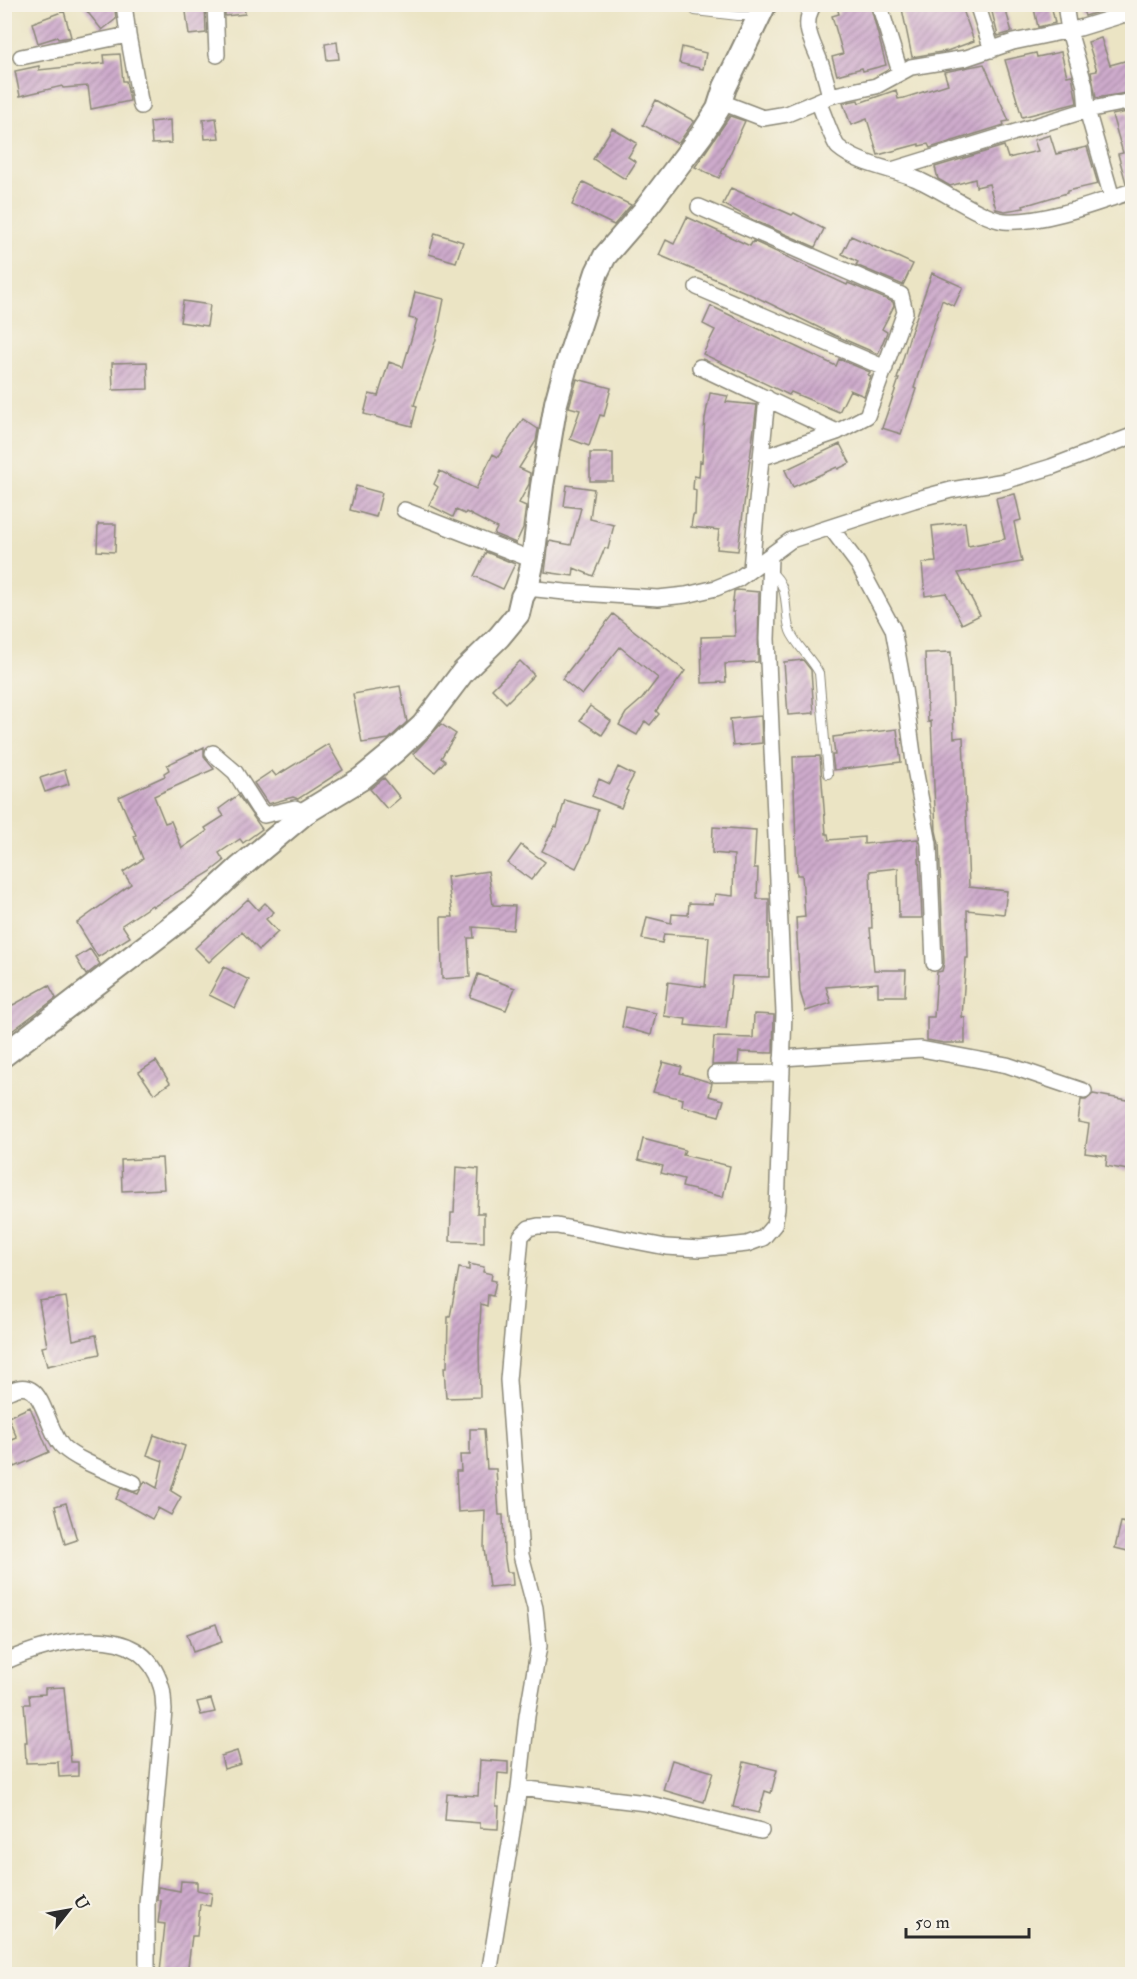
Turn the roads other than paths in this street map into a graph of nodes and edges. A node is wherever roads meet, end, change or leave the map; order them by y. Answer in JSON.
{"nodes":[{"id":1,"x":124,"y":4,"type":"edge"},
{"id":2,"x":215,"y":4,"type":"edge"},
{"id":3,"x":814,"y":4,"type":"edge"},
{"id":4,"x":879,"y":4,"type":"edge"},
{"id":5,"x":977,"y":4,"type":"edge"},
{"id":6,"x":1065,"y":4,"type":"edge"},
{"id":7,"x":763,"y":10,"type":"edge"},
{"id":8,"x":695,"y":11,"type":"dead end"},
{"id":9,"x":1132,"y":12,"type":"edge"},
{"id":10,"x":1069,"y":31,"type":"junction"},
{"id":11,"x":128,"y":35,"type":"junction"},
{"id":12,"x":992,"y":50,"type":"junction"},
{"id":13,"x":217,"y":55,"type":"dead end"},
{"id":14,"x":21,"y":57,"type":"dead end"},
{"id":15,"x":900,"y":72,"type":"junction"},
{"id":16,"x":824,"y":99,"type":"junction"},
{"id":17,"x":1132,"y":101,"type":"edge"},
{"id":18,"x":141,"y":106,"type":"dead end"},
{"id":19,"x":718,"y":109,"type":"junction"},
{"id":20,"x":1087,"y":110,"type":"junction"},
{"id":21,"x":892,"y":170,"type":"junction"},
{"id":22,"x":1132,"y":191,"type":"edge"},
{"id":23,"x":1112,"y":198,"type":"junction"},
{"id":24,"x":699,"y":207,"type":"dead end"},
{"id":25,"x":697,"y":287,"type":"dead end"},
{"id":26,"x":700,"y":367,"type":"dead end"},
{"id":27,"x":885,"y":368,"type":"junction"},
{"id":28,"x":767,"y":398,"type":"junction"},
{"id":29,"x":837,"y":432,"type":"junction"},
{"id":30,"x":1132,"y":436,"type":"edge"},
{"id":31,"x":761,"y":458,"type":"junction"},
{"id":32,"x":404,"y":510,"type":"dead end"},
{"id":33,"x":831,"y":528,"type":"junction"},
{"id":34,"x":533,"y":560,"type":"junction"},
{"id":35,"x":769,"y":564,"type":"junction"},
{"id":36,"x":751,"y":569,"type":"junction"},
{"id":37,"x":527,"y":588,"type":"junction"},
{"id":38,"x":213,"y":753,"type":"dead end"},
{"id":39,"x":828,"y":774,"type":"dead end"},
{"id":40,"x":305,"y":813,"type":"junction"},
{"id":41,"x":934,"y":963,"type":"dead end"},
{"id":42,"x":4,"y":1055,"type":"edge"},
{"id":43,"x":782,"y":1065,"type":"junction"},
{"id":44,"x":715,"y":1074,"type":"dead end"},
{"id":45,"x":1084,"y":1091,"type":"dead end"},
{"id":46,"x":4,"y":1393,"type":"edge"},
{"id":47,"x":134,"y":1483,"type":"dead end"},
{"id":48,"x":4,"y":1662,"type":"edge"},
{"id":49,"x":519,"y":1788,"type":"junction"},
{"id":50,"x":761,"y":1831,"type":"dead end"},
{"id":51,"x":147,"y":1974,"type":"edge"},
{"id":52,"x":489,"y":1974,"type":"edge"}],
"edges":[{"from":1,"to":11,"type":"street"},
{"from":2,"to":13,"type":"street"},
{"from":3,"to":16,"type":"street"},
{"from":4,"to":15,"type":"street"},
{"from":5,"to":12,"type":"street"},
{"from":6,"to":10,"type":"street"},
{"from":7,"to":8,"type":"lane"},
{"from":7,"to":19,"type":"street"},
{"from":9,"to":10,"type":"street"},
{"from":10,"to":12,"type":"street"},
{"from":10,"to":20,"type":"street"},
{"from":11,"to":14,"type":"street"},
{"from":11,"to":18,"type":"street"},
{"from":12,"to":15,"type":"street"},
{"from":15,"to":16,"type":"street"},
{"from":16,"to":19,"type":"street"},
{"from":16,"to":21,"type":"street"},
{"from":17,"to":20,"type":"street"},
{"from":19,"to":34,"type":"street"},
{"from":20,"to":21,"type":"street"},
{"from":20,"to":23,"type":"street"},
{"from":21,"to":23,"type":"street"},
{"from":22,"to":23,"type":"street"},
{"from":24,"to":27,"type":"street"},
{"from":25,"to":27,"type":"street"},
{"from":26,"to":28,"type":"street"},
{"from":27,"to":29,"type":"street"},
{"from":28,"to":29,"type":"street"},
{"from":28,"to":31,"type":"street"},
{"from":29,"to":31,"type":"street"},
{"from":30,"to":33,"type":"street"},
{"from":31,"to":36,"type":"street"},
{"from":32,"to":34,"type":"street"},
{"from":33,"to":35,"type":"street"},
{"from":33,"to":41,"type":"street"},
{"from":34,"to":37,"type":"street"},
{"from":35,"to":36,"type":"street"},
{"from":35,"to":39,"type":"lane"},
{"from":35,"to":43,"type":"street"},
{"from":36,"to":37,"type":"street"},
{"from":37,"to":40,"type":"street"},
{"from":38,"to":40,"type":"street"},
{"from":40,"to":42,"type":"street"},
{"from":43,"to":44,"type":"street"},
{"from":43,"to":45,"type":"street"},
{"from":43,"to":49,"type":"street"},
{"from":46,"to":47,"type":"street"},
{"from":48,"to":51,"type":"street"},
{"from":49,"to":50,"type":"street"},
{"from":49,"to":52,"type":"street"}]}
